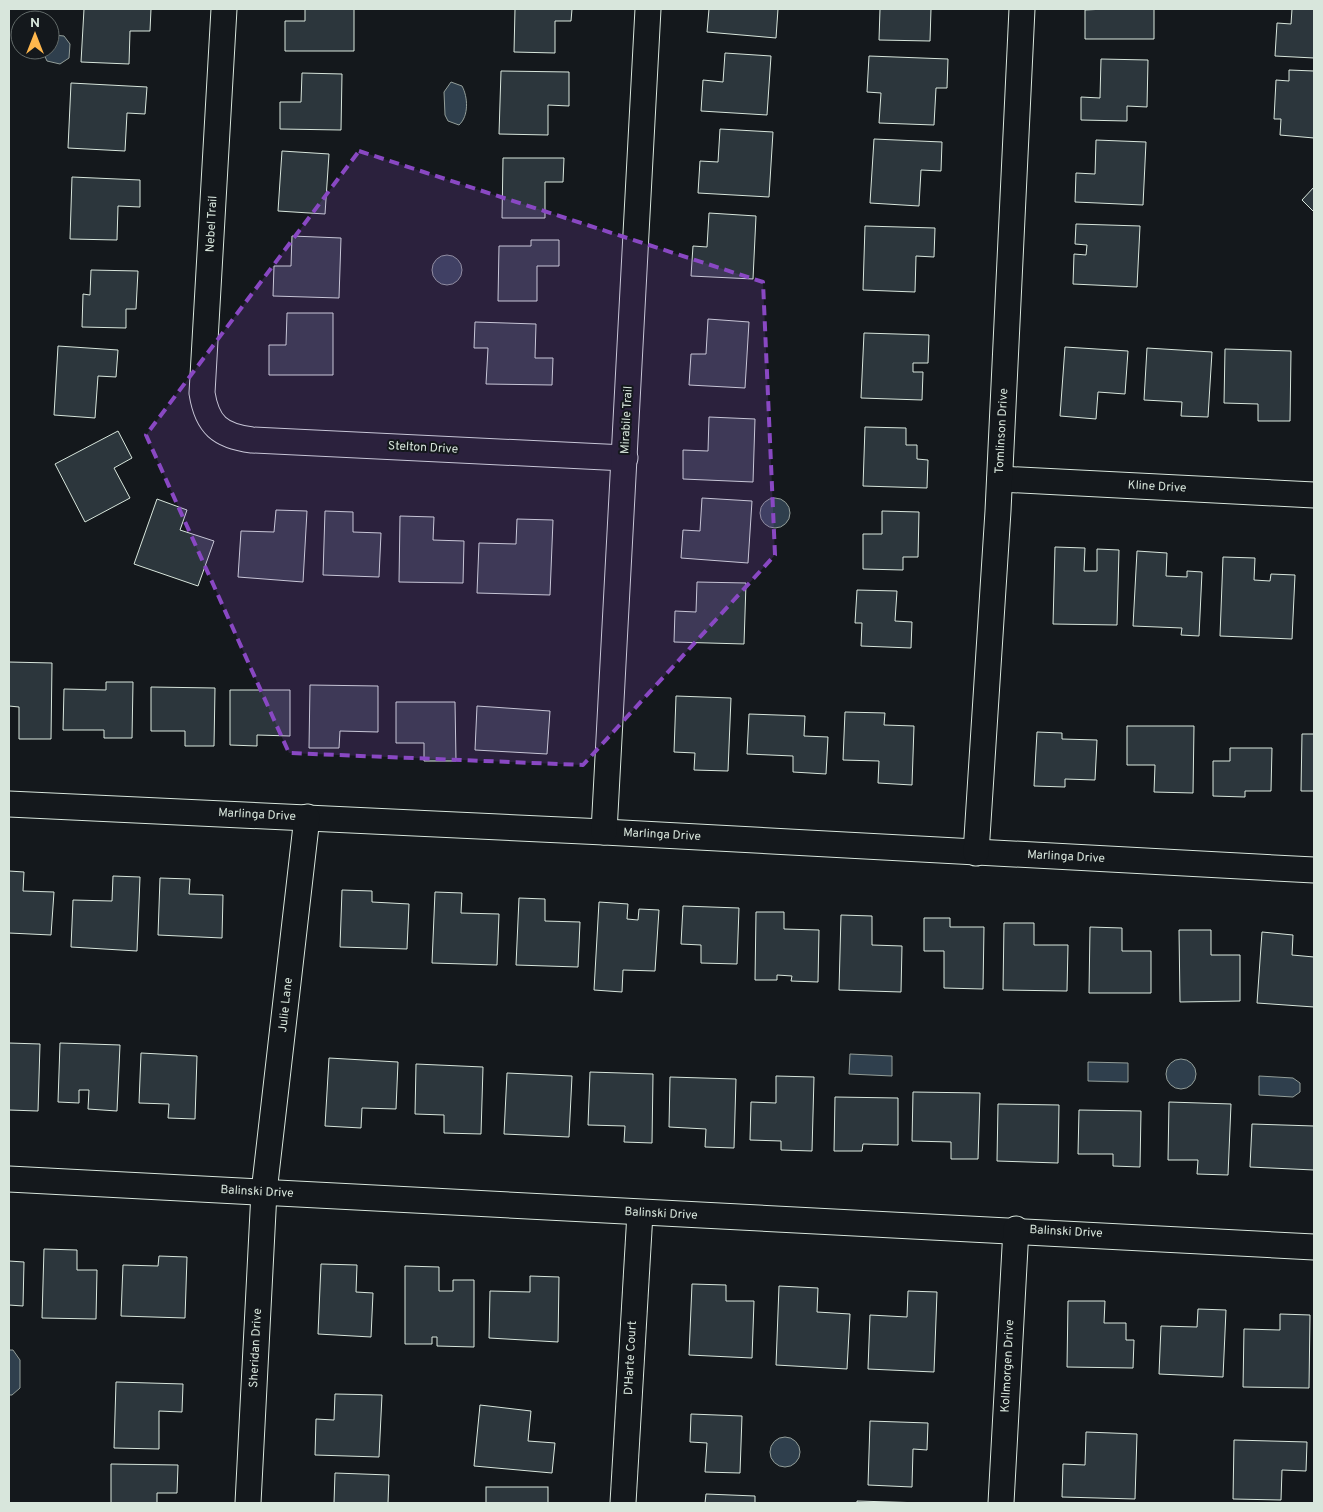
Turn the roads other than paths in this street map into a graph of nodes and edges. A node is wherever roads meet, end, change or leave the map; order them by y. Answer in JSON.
{"nodes":[{"id":1,"x":224,"y":9,"type":"edge"},
{"id":2,"x":648,"y":9,"type":"edge"},
{"id":3,"x":1022,"y":9,"type":"edge"},
{"id":4,"x":223,"y":432,"type":"joint"},
{"id":5,"x":625,"y":458,"type":"junction"},
{"id":6,"x":1000,"y":478,"type":"junction"},
{"id":7,"x":1314,"y":495,"type":"edge"},
{"id":8,"x":9,"y":804,"type":"edge"},
{"id":9,"x":306,"y":818,"type":"junction"},
{"id":10,"x":604,"y":832,"type":"junction"},
{"id":11,"x":976,"y":853,"type":"junction"},
{"id":12,"x":1314,"y":870,"type":"edge"},
{"id":13,"x":9,"y":1179,"type":"edge"},
{"id":14,"x":264,"y":1192,"type":"junction"},
{"id":15,"x":640,"y":1213,"type":"junction"},
{"id":16,"x":1016,"y":1229,"type":"junction"},
{"id":17,"x":1314,"y":1246,"type":"edge"},
{"id":18,"x":248,"y":1503,"type":"edge"},
{"id":19,"x":623,"y":1503,"type":"edge"},
{"id":20,"x":1001,"y":1503,"type":"edge"}],
"edges":[{"from":1,"to":4,"type":"street","name":"Nebel Trail"},
{"from":2,"to":5,"type":"street","name":"Mirabile Trail"},
{"from":3,"to":6,"type":"street","name":"Tomlinson Drive"},
{"from":4,"to":5,"type":"street","name":"Stelton Drive"},
{"from":5,"to":10,"type":"street","name":"Mirabile Trail"},
{"from":6,"to":7,"type":"street","name":"Kline Drive"},
{"from":6,"to":11,"type":"street","name":"Tomlinson Drive"},
{"from":8,"to":9,"type":"street","name":"Marlinga Drive"},
{"from":9,"to":10,"type":"street","name":"Marlinga Drive"},
{"from":9,"to":14,"type":"street","name":"Julie Lane"},
{"from":10,"to":11,"type":"street","name":"Marlinga Drive"},
{"from":11,"to":12,"type":"street","name":"Marlinga Drive"},
{"from":13,"to":14,"type":"street","name":"Balinski Drive"},
{"from":14,"to":15,"type":"street","name":"Balinski Drive"},
{"from":14,"to":18,"type":"street","name":"Sheridan Drive"},
{"from":15,"to":16,"type":"street","name":"Balinski Drive"},
{"from":15,"to":19,"type":"street","name":"D'Harte Court"},
{"from":16,"to":17,"type":"street","name":"Balinski Drive"},
{"from":16,"to":20,"type":"street","name":"Kollmorgen Drive"}]}
